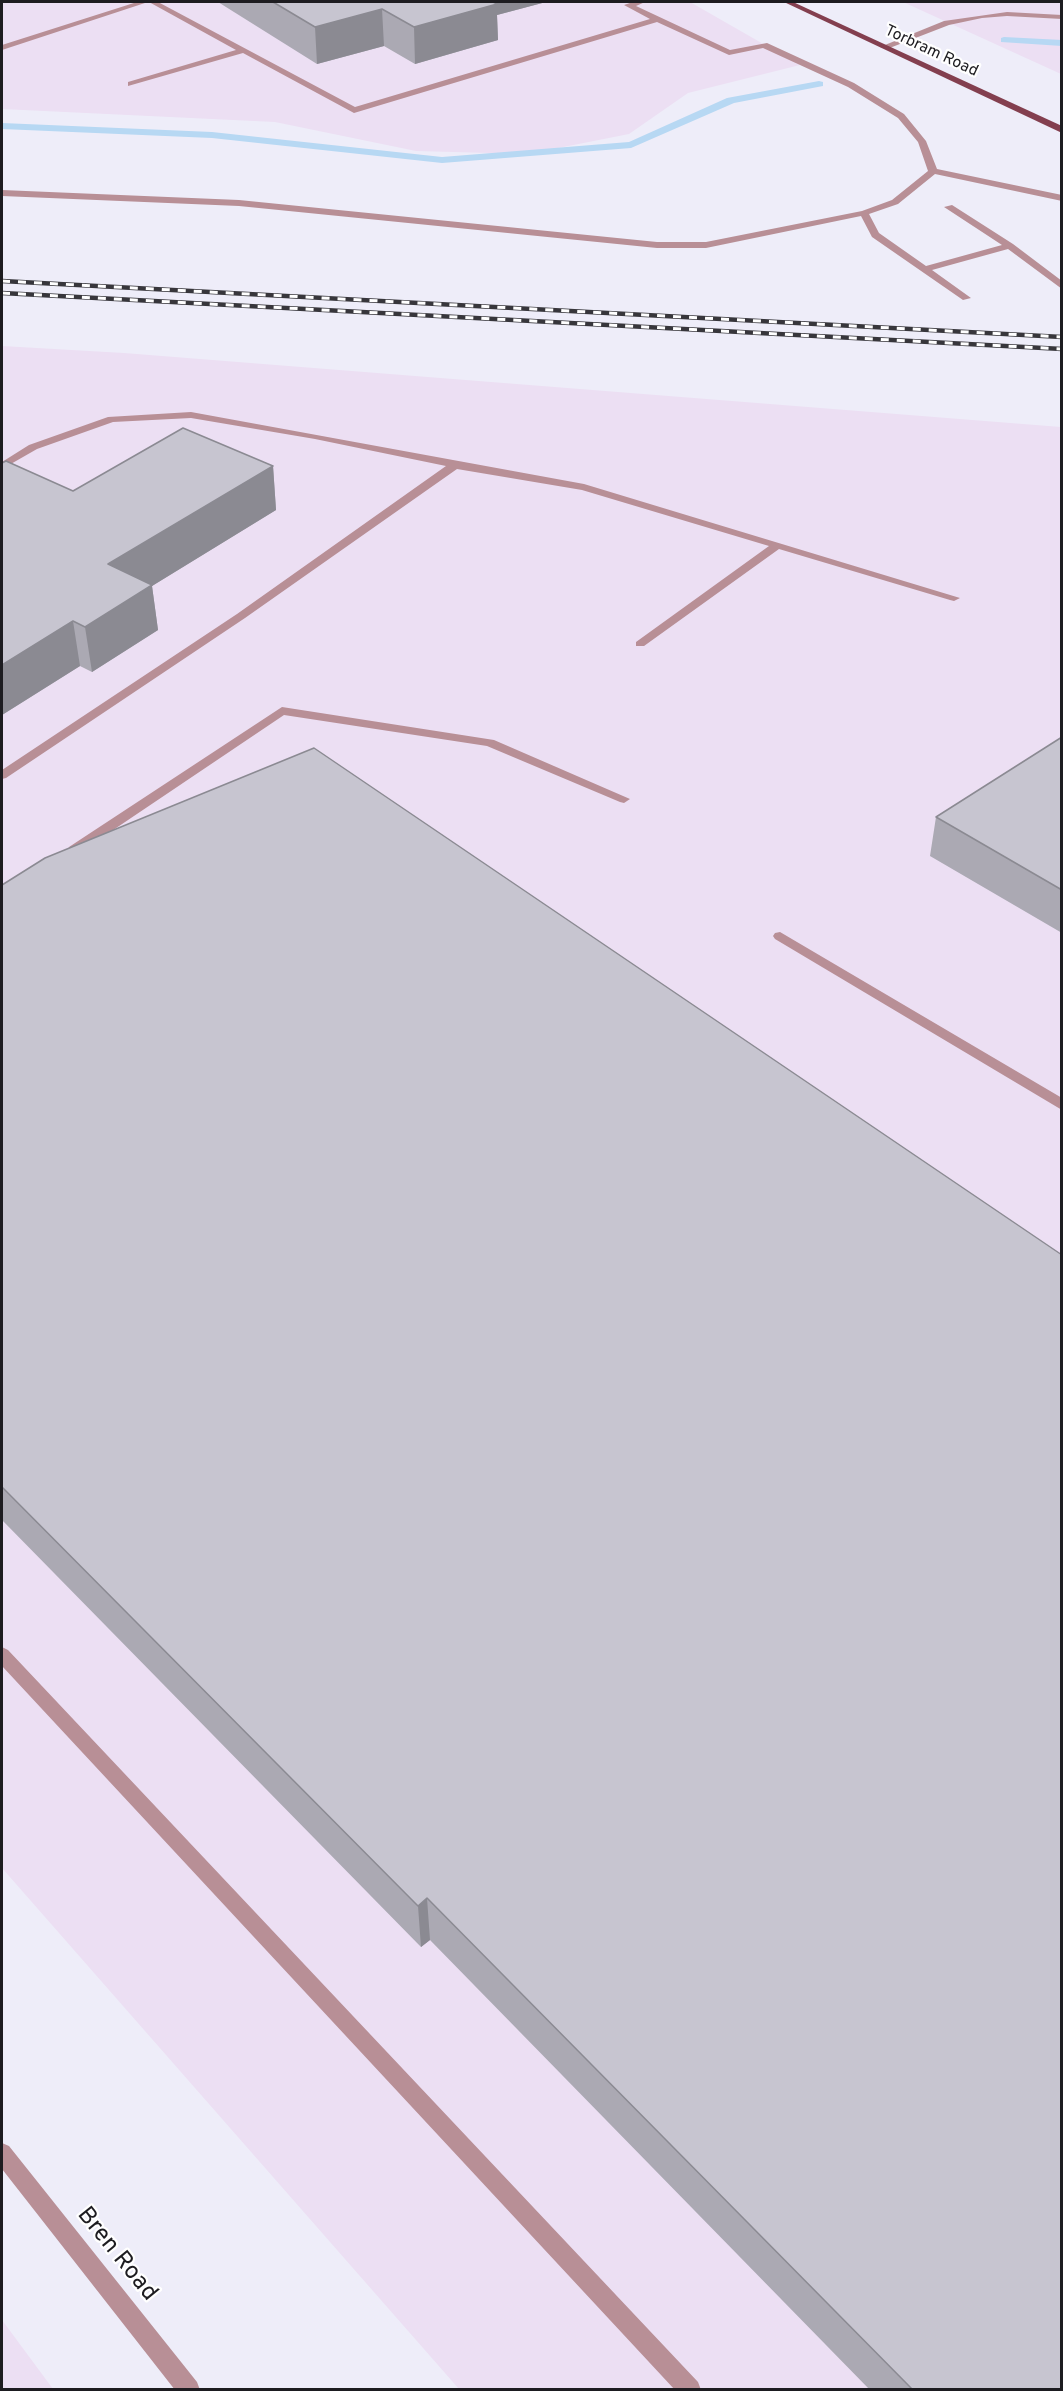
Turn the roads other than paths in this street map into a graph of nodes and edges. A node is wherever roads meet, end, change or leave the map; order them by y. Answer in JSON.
{"nodes":[{"id":1,"x":144,"y":2,"type":"edge"},
{"id":2,"x":153,"y":2,"type":"edge"},
{"id":3,"x":642,"y":2,"type":"edge"},
{"id":4,"x":788,"y":2,"type":"edge"},
{"id":5,"x":624,"y":3,"type":"edge"},
{"id":6,"x":1062,"y":17,"type":"edge"},
{"id":7,"x":655,"y":20,"type":"junction"},
{"id":8,"x":884,"y":46,"type":"junction"},
{"id":9,"x":2,"y":48,"type":"edge"},
{"id":10,"x":242,"y":51,"type":"junction"},
{"id":11,"x":131,"y":84,"type":"dead end"},
{"id":12,"x":1062,"y":130,"type":"edge"},
{"id":13,"x":933,"y":171,"type":"junction"},
{"id":14,"x":2,"y":193,"type":"edge"},
{"id":15,"x":1062,"y":198,"type":"edge"},
{"id":16,"x":949,"y":207,"type":"dead end"},
{"id":17,"x":864,"y":213,"type":"junction"},
{"id":18,"x":1010,"y":246,"type":"junction"},
{"id":19,"x":924,"y":269,"type":"junction"},
{"id":20,"x":1062,"y":286,"type":"edge"},
{"id":21,"x":966,"y":298,"type":"dead end"},
{"id":22,"x":455,"y":465,"type":"junction"},
{"id":23,"x":2,"y":466,"type":"edge"},
{"id":24,"x":778,"y":545,"type":"junction"},
{"id":25,"x":954,"y":598,"type":"dead end"},
{"id":26,"x":640,"y":644,"type":"dead end"},
{"id":27,"x":2,"y":775,"type":"edge"},
{"id":28,"x":624,"y":800,"type":"dead end"},
{"id":29,"x":59,"y":860,"type":"edge"},
{"id":30,"x":780,"y":936,"type":"dead end"},
{"id":31,"x":1062,"y":1105,"type":"edge"},
{"id":32,"x":2,"y":1655,"type":"edge"},
{"id":33,"x":2,"y":2153,"type":"edge"},
{"id":34,"x":189,"y":2390,"type":"edge"},
{"id":35,"x":690,"y":2390,"type":"edge"}],
"edges":[{"from":1,"to":9,"type":"street"},
{"from":2,"to":10,"type":"street"},
{"from":3,"to":5,"type":"street"},
{"from":4,"to":8,"type":"main road","name":"Torbram Road"},
{"from":5,"to":7,"type":"street"},
{"from":6,"to":8,"type":"street"},
{"from":7,"to":10,"type":"street"},
{"from":7,"to":13,"type":"street"},
{"from":8,"to":12,"type":"main road","name":"Torbram Road"},
{"from":10,"to":11,"type":"street"},
{"from":13,"to":15,"type":"street"},
{"from":13,"to":17,"type":"street"},
{"from":14,"to":17,"type":"street"},
{"from":16,"to":18,"type":"street"},
{"from":17,"to":19,"type":"street"},
{"from":18,"to":19,"type":"street"},
{"from":18,"to":20,"type":"street"},
{"from":19,"to":21,"type":"street"},
{"from":22,"to":23,"type":"street"},
{"from":22,"to":24,"type":"street"},
{"from":22,"to":27,"type":"street"},
{"from":24,"to":25,"type":"street"},
{"from":24,"to":26,"type":"street"},
{"from":28,"to":29,"type":"street"},
{"from":30,"to":31,"type":"street"},
{"from":32,"to":35,"type":"street"},
{"from":33,"to":34,"type":"street","name":"Bren Road"}]}
